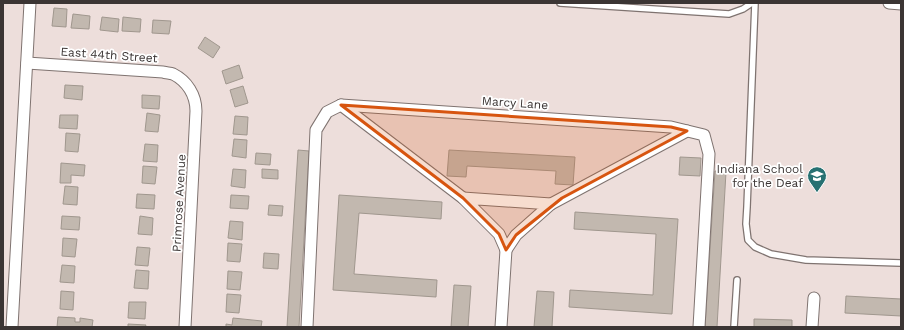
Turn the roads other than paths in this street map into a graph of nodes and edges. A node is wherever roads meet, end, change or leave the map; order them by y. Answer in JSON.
{"nodes":[{"id":1,"x":30,"y":3,"type":"edge"},
{"id":2,"x":560,"y":3,"type":"edge"},
{"id":3,"x":752,"y":3,"type":"edge"},
{"id":4,"x":755,"y":3,"type":"edge"},
{"id":5,"x":889,"y":3,"type":"edge"},
{"id":6,"x":901,"y":4,"type":"edge"},
{"id":7,"x":27,"y":63,"type":"junction"},
{"id":8,"x":185,"y":84,"type":"joint"},
{"id":9,"x":341,"y":105,"type":"junction"},
{"id":10,"x":687,"y":131,"type":"junction"},
{"id":11,"x":463,"y":198,"type":"junction"},
{"id":12,"x":551,"y":204,"type":"junction"},
{"id":13,"x":506,"y":250,"type":"junction"},
{"id":14,"x":901,"y":263,"type":"edge"},
{"id":15,"x":737,"y":280,"type":"dead end"},
{"id":16,"x":814,"y":298,"type":"dead end"},
{"id":17,"x":12,"y":327,"type":"edge"},
{"id":18,"x":185,"y":327,"type":"edge"},
{"id":19,"x":307,"y":327,"type":"edge"},
{"id":20,"x":501,"y":327,"type":"edge"},
{"id":21,"x":698,"y":327,"type":"edge"},
{"id":22,"x":734,"y":327,"type":"edge"},
{"id":23,"x":812,"y":327,"type":"edge"}],
"edges":[{"from":1,"to":7,"type":"street"},
{"from":2,"to":3,"type":"lane"},
{"from":4,"to":14,"type":"lane"},
{"from":5,"to":6,"type":"street"},
{"from":7,"to":8,"type":"street","name":"East 44th Street"},
{"from":7,"to":17,"type":"street"},
{"from":8,"to":18,"type":"street","name":"Primrose Avenue"},
{"from":9,"to":10,"type":"street","name":"Marcy Lane"},
{"from":9,"to":11,"type":"street"},
{"from":9,"to":19,"type":"street"},
{"from":10,"to":12,"type":"street"},
{"from":10,"to":21,"type":"street","name":"Marcy Lane"},
{"from":11,"to":12,"type":"street"},
{"from":11,"to":13,"type":"street"},
{"from":12,"to":13,"type":"street"},
{"from":13,"to":20,"type":"street"},
{"from":15,"to":22,"type":"lane"},
{"from":16,"to":23,"type":"street"}]}
